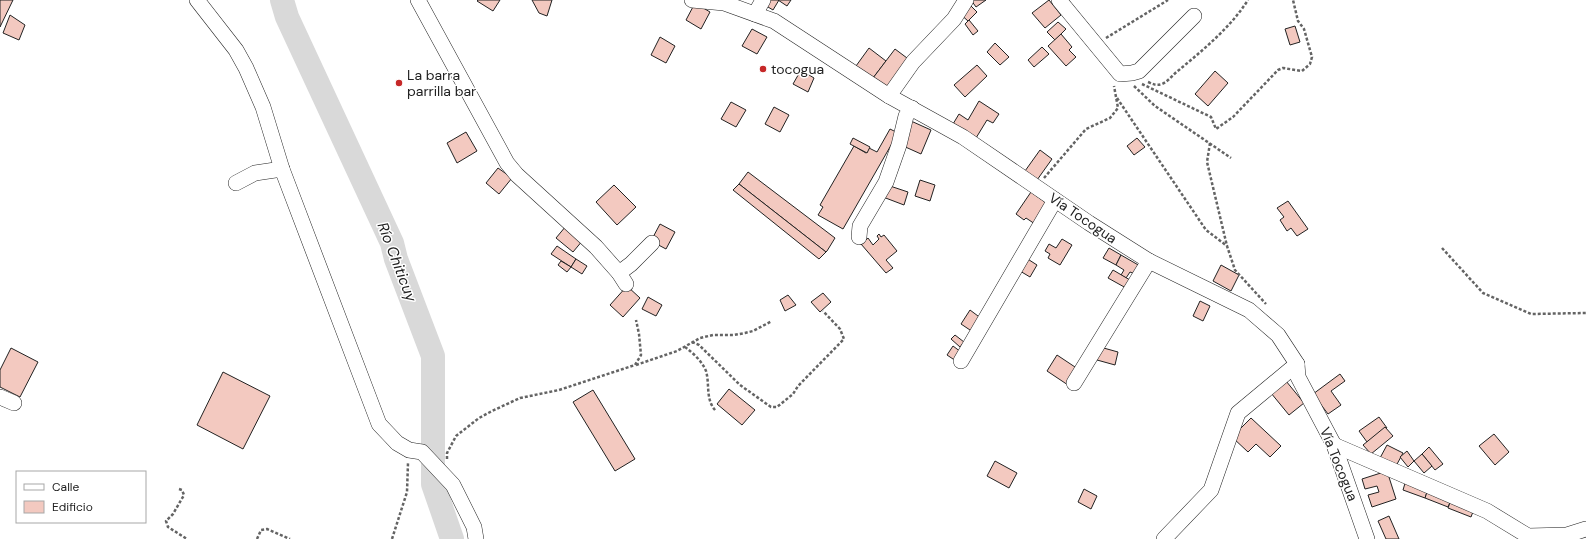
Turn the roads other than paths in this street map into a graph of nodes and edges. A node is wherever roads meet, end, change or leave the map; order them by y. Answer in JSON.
{"nodes":[{"id":1,"x":197,"y":0,"type":"edge"},
{"id":2,"x":418,"y":0,"type":"edge"},
{"id":3,"x":692,"y":0,"type":"edge"},
{"id":4,"x":763,"y":0,"type":"edge"},
{"id":5,"x":966,"y":0,"type":"edge"},
{"id":6,"x":1059,"y":0,"type":"edge"},
{"id":7,"x":755,"y":14,"type":"junction"},
{"id":8,"x":1194,"y":16,"type":"dead end"},
{"id":9,"x":889,"y":96,"type":"junction"},
{"id":10,"x":912,"y":108,"type":"junction"},
{"id":11,"x":282,"y":169,"type":"junction"},
{"id":12,"x":236,"y":183,"type":"dead end"},
{"id":13,"x":1055,"y":200,"type":"junction"},
{"id":14,"x":859,"y":237,"type":"dead end"},
{"id":15,"x":652,"y":243,"type":"dead end"},
{"id":16,"x":1149,"y":261,"type":"junction"},
{"id":17,"x":961,"y":360,"type":"dead end"},
{"id":18,"x":1297,"y":364,"type":"junction"},
{"id":19,"x":1074,"y":383,"type":"dead end"},
{"id":20,"x":0,"y":397,"type":"edge"},
{"id":21,"x":14,"y":403,"type":"dead end"},
{"id":22,"x":1334,"y":445,"type":"junction"},
{"id":23,"x":1586,"y":529,"type":"edge"},
{"id":24,"x":476,"y":539,"type":"edge"},
{"id":25,"x":1164,"y":539,"type":"edge"},
{"id":26,"x":1367,"y":539,"type":"edge"}],
"edges":[{"from":1,"to":11,"type":"street"},
{"from":2,"to":15,"type":"street"},
{"from":3,"to":7,"type":"street","name":"Vía Tocogua"},
{"from":4,"to":7,"type":"street"},
{"from":5,"to":9,"type":"street"},
{"from":6,"to":8,"type":"street"},
{"from":7,"to":9,"type":"street","name":"Vía Tocogua"},
{"from":9,"to":10,"type":"street","name":"Vía Tocogua"},
{"from":10,"to":13,"type":"street","name":"Vía Tocogua"},
{"from":10,"to":14,"type":"street"},
{"from":11,"to":12,"type":"street"},
{"from":11,"to":24,"type":"street"},
{"from":13,"to":16,"type":"street","name":"Vía Tocogua"},
{"from":13,"to":17,"type":"street"},
{"from":16,"to":18,"type":"street","name":"Vía Tocogua"},
{"from":16,"to":19,"type":"street"},
{"from":18,"to":22,"type":"street","name":"Vía Tocogua"},
{"from":18,"to":25,"type":"street"},
{"from":20,"to":21,"type":"street"},
{"from":22,"to":23,"type":"street"},
{"from":22,"to":26,"type":"street","name":"Vía Tocogua"}]}
